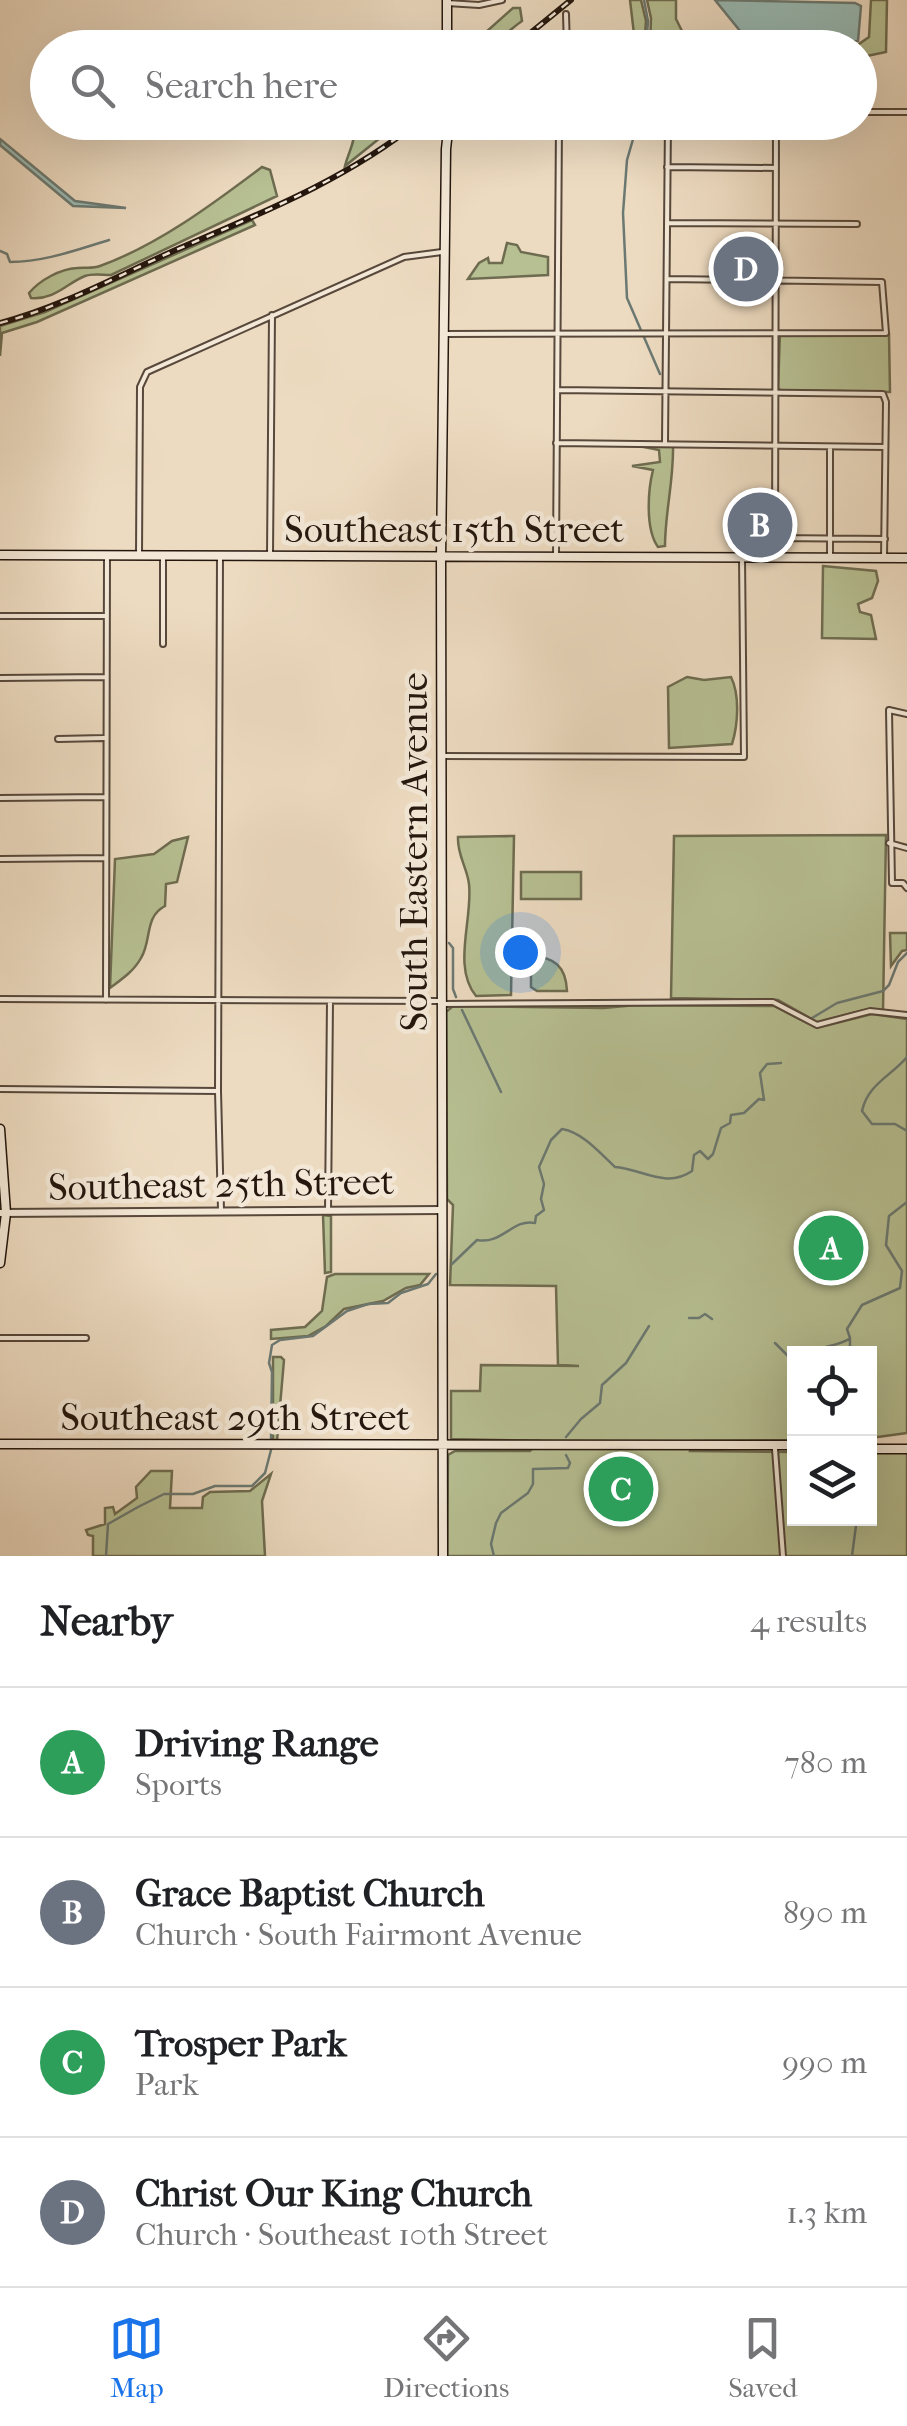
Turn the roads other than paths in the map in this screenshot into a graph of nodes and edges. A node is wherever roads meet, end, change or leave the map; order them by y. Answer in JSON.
{"nodes":[{"id":1,"x":502,"y":0,"type":"edge"},
{"id":2,"x":447,"y":2,"type":"edge"},
{"id":3,"x":566,"y":14,"type":"dead end"},
{"id":4,"x":447,"y":30,"type":"edge"},
{"id":5,"x":566,"y":30,"type":"edge"},
{"id":6,"x":877,"y":112,"type":"edge"},
{"id":7,"x":907,"y":112,"type":"edge"},
{"id":8,"x":446,"y":140,"type":"edge"},
{"id":9,"x":559,"y":140,"type":"edge"},
{"id":10,"x":668,"y":140,"type":"edge"},
{"id":11,"x":776,"y":140,"type":"edge"},
{"id":12,"x":668,"y":167,"type":"junction"},
{"id":13,"x":776,"y":168,"type":"junction"},
{"id":14,"x":668,"y":223,"type":"junction"},
{"id":15,"x":776,"y":223,"type":"junction"},
{"id":16,"x":857,"y":224,"type":"dead end"},
{"id":17,"x":445,"y":252,"type":"junction"},
{"id":18,"x":667,"y":279,"type":"junction"},
{"id":19,"x":776,"y":279,"type":"junction"},
{"id":20,"x":272,"y":315,"type":"junction"},
{"id":21,"x":560,"y":333,"type":"junction"},
{"id":22,"x":444,"y":334,"type":"junction"},
{"id":23,"x":666,"y":334,"type":"junction"},
{"id":24,"x":776,"y":334,"type":"junction"},
{"id":25,"x":557,"y":390,"type":"junction"},
{"id":26,"x":776,"y":390,"type":"junction"},
{"id":27,"x":666,"y":391,"type":"junction"},
{"id":28,"x":556,"y":444,"type":"junction"},
{"id":29,"x":664,"y":444,"type":"junction"},
{"id":30,"x":775,"y":448,"type":"junction"},
{"id":31,"x":830,"y":448,"type":"junction"},
{"id":32,"x":885,"y":448,"type":"junction"},
{"id":33,"x":830,"y":537,"type":"junction"},
{"id":34,"x":775,"y":538,"type":"junction"},
{"id":35,"x":885,"y":539,"type":"junction"},
{"id":36,"x":0,"y":555,"type":"edge"},
{"id":37,"x":107,"y":555,"type":"junction"},
{"id":38,"x":139,"y":555,"type":"junction"},
{"id":39,"x":163,"y":555,"type":"junction"},
{"id":40,"x":220,"y":555,"type":"junction"},
{"id":41,"x":270,"y":556,"type":"junction"},
{"id":42,"x":556,"y":556,"type":"junction"},
{"id":43,"x":742,"y":557,"type":"junction"},
{"id":44,"x":441,"y":558,"type":"junction"},
{"id":45,"x":776,"y":558,"type":"junction"},
{"id":46,"x":830,"y":558,"type":"junction"},
{"id":47,"x":884,"y":558,"type":"junction"},
{"id":48,"x":907,"y":558,"type":"edge"},
{"id":49,"x":0,"y":616,"type":"edge"},
{"id":50,"x":106,"y":616,"type":"junction"},
{"id":51,"x":163,"y":644,"type":"dead end"},
{"id":52,"x":106,"y":677,"type":"junction"},
{"id":53,"x":0,"y":678,"type":"edge"},
{"id":54,"x":907,"y":706,"type":"edge"},
{"id":55,"x":900,"y":710,"type":"junction"},
{"id":56,"x":907,"y":714,"type":"edge"},
{"id":57,"x":106,"y":738,"type":"junction"},
{"id":58,"x":58,"y":739,"type":"dead end"},
{"id":59,"x":441,"y":756,"type":"junction"},
{"id":60,"x":0,"y":798,"type":"edge"},
{"id":61,"x":106,"y":798,"type":"junction"},
{"id":62,"x":889,"y":843,"type":"junction"},
{"id":63,"x":907,"y":848,"type":"edge"},
{"id":64,"x":0,"y":858,"type":"edge"},
{"id":65,"x":107,"y":858,"type":"junction"},
{"id":66,"x":906,"y":883,"type":"edge"},
{"id":67,"x":0,"y":999,"type":"edge"},
{"id":68,"x":106,"y":1000,"type":"junction"},
{"id":69,"x":219,"y":1000,"type":"junction"},
{"id":70,"x":330,"y":1001,"type":"junction"},
{"id":71,"x":442,"y":1002,"type":"junction"},
{"id":72,"x":907,"y":1015,"type":"edge"},
{"id":73,"x":0,"y":1089,"type":"edge"},
{"id":74,"x":218,"y":1090,"type":"junction"},
{"id":75,"x":0,"y":1129,"type":"edge"},
{"id":76,"x":221,"y":1210,"type":"junction"},
{"id":77,"x":328,"y":1210,"type":"junction"},
{"id":78,"x":442,"y":1210,"type":"junction"},
{"id":79,"x":3,"y":1213,"type":"edge"},
{"id":80,"x":0,"y":1263,"type":"edge"},
{"id":81,"x":0,"y":1338,"type":"edge"},
{"id":82,"x":86,"y":1338,"type":"dead end"},
{"id":83,"x":0,"y":1444,"type":"edge"},
{"id":84,"x":442,"y":1444,"type":"junction"},
{"id":85,"x":775,"y":1447,"type":"junction"},
{"id":86,"x":787,"y":1447,"type":"edge"},
{"id":87,"x":877,"y":1447,"type":"edge"},
{"id":88,"x":907,"y":1447,"type":"edge"},
{"id":89,"x":442,"y":1556,"type":"edge"},
{"id":90,"x":783,"y":1556,"type":"edge"}],
"edges":[{"from":1,"to":2,"type":"street"},
{"from":2,"to":4,"type":"main road"},
{"from":3,"to":5,"type":"street"},
{"from":6,"to":7,"type":"street"},
{"from":8,"to":17,"type":"main road","name":"South Eastern Avenue"},
{"from":9,"to":21,"type":"street"},
{"from":10,"to":12,"type":"street"},
{"from":11,"to":13,"type":"street"},
{"from":12,"to":13,"type":"street"},
{"from":12,"to":14,"type":"street"},
{"from":13,"to":15,"type":"street"},
{"from":14,"to":15,"type":"street"},
{"from":14,"to":18,"type":"street"},
{"from":15,"to":16,"type":"street"},
{"from":15,"to":19,"type":"street"},
{"from":17,"to":20,"type":"street"},
{"from":17,"to":22,"type":"main road","name":"South Eastern Avenue"},
{"from":18,"to":19,"type":"street"},
{"from":18,"to":23,"type":"street"},
{"from":19,"to":24,"type":"street"},
{"from":19,"to":24,"type":"street"},
{"from":20,"to":38,"type":"street"},
{"from":20,"to":41,"type":"street"},
{"from":21,"to":22,"type":"street"},
{"from":21,"to":23,"type":"street"},
{"from":21,"to":25,"type":"street"},
{"from":22,"to":44,"type":"main road","name":"South Eastern Avenue"},
{"from":23,"to":24,"type":"street"},
{"from":23,"to":27,"type":"street"},
{"from":24,"to":26,"type":"street"},
{"from":25,"to":27,"type":"street"},
{"from":25,"to":28,"type":"street"},
{"from":26,"to":27,"type":"street"},
{"from":26,"to":30,"type":"street"},
{"from":26,"to":32,"type":"street"},
{"from":27,"to":29,"type":"street"},
{"from":28,"to":29,"type":"street"},
{"from":28,"to":42,"type":"street"},
{"from":29,"to":30,"type":"street"},
{"from":30,"to":31,"type":"street"},
{"from":30,"to":34,"type":"street"},
{"from":31,"to":32,"type":"street"},
{"from":31,"to":33,"type":"street"},
{"from":32,"to":35,"type":"street"},
{"from":33,"to":34,"type":"street"},
{"from":33,"to":35,"type":"street"},
{"from":33,"to":46,"type":"street"},
{"from":34,"to":45,"type":"street"},
{"from":35,"to":47,"type":"street"},
{"from":36,"to":37,"type":"main road","name":"Southeast 15th Street"},
{"from":37,"to":38,"type":"main road","name":"Southeast 15th Street"},
{"from":37,"to":50,"type":"street"},
{"from":38,"to":39,"type":"main road","name":"Southeast 15th Street"},
{"from":39,"to":40,"type":"main road","name":"Southeast 15th Street"},
{"from":39,"to":51,"type":"street"},
{"from":40,"to":41,"type":"main road","name":"Southeast 15th Street"},
{"from":40,"to":69,"type":"street"},
{"from":41,"to":44,"type":"main road","name":"Southeast 15th Street"},
{"from":42,"to":43,"type":"main road","name":"Southeast 15th Street"},
{"from":42,"to":44,"type":"main road","name":"Southeast 15th Street"},
{"from":43,"to":45,"type":"main road","name":"Southeast 15th Street"},
{"from":43,"to":59,"type":"street"},
{"from":44,"to":59,"type":"main road","name":"South Eastern Avenue"},
{"from":45,"to":46,"type":"main road","name":"Southeast 15th Street"},
{"from":46,"to":47,"type":"main road","name":"Southeast 15th Street"},
{"from":47,"to":48,"type":"main road","name":"Southeast 15th Street"},
{"from":49,"to":50,"type":"street"},
{"from":50,"to":52,"type":"street"},
{"from":52,"to":53,"type":"street"},
{"from":52,"to":57,"type":"street"},
{"from":54,"to":55,"type":"street"},
{"from":55,"to":56,"type":"street"},
{"from":55,"to":62,"type":"street"},
{"from":57,"to":58,"type":"street"},
{"from":57,"to":61,"type":"street"},
{"from":59,"to":71,"type":"main road","name":"South Eastern Avenue"},
{"from":60,"to":61,"type":"street"},
{"from":61,"to":65,"type":"street"},
{"from":62,"to":63,"type":"street"},
{"from":62,"to":66,"type":"street"},
{"from":64,"to":65,"type":"street"},
{"from":65,"to":68,"type":"street"},
{"from":67,"to":68,"type":"street"},
{"from":68,"to":69,"type":"street"},
{"from":69,"to":70,"type":"street"},
{"from":69,"to":74,"type":"street"},
{"from":70,"to":71,"type":"street"},
{"from":70,"to":77,"type":"street"},
{"from":71,"to":72,"type":"street"},
{"from":71,"to":78,"type":"main road","name":"South Eastern Avenue"},
{"from":73,"to":74,"type":"street"},
{"from":74,"to":76,"type":"street"},
{"from":75,"to":79,"type":"main road"},
{"from":76,"to":77,"type":"street","name":"Southeast 25th Street"},
{"from":76,"to":79,"type":"street","name":"Southeast 25th Street"},
{"from":77,"to":78,"type":"street","name":"Southeast 25th Street"},
{"from":78,"to":84,"type":"main road","name":"South Eastern Avenue"},
{"from":79,"to":80,"type":"main road"},
{"from":81,"to":82,"type":"street"},
{"from":83,"to":84,"type":"main road","name":"Southeast 29th Street"},
{"from":84,"to":85,"type":"main road","name":"Southeast 29th Street"},
{"from":84,"to":89,"type":"main road","name":"South Eastern Avenue"},
{"from":85,"to":86,"type":"main road","name":"Southeast 29th Street"},
{"from":85,"to":90,"type":"street"},
{"from":87,"to":88,"type":"main road"}]}
